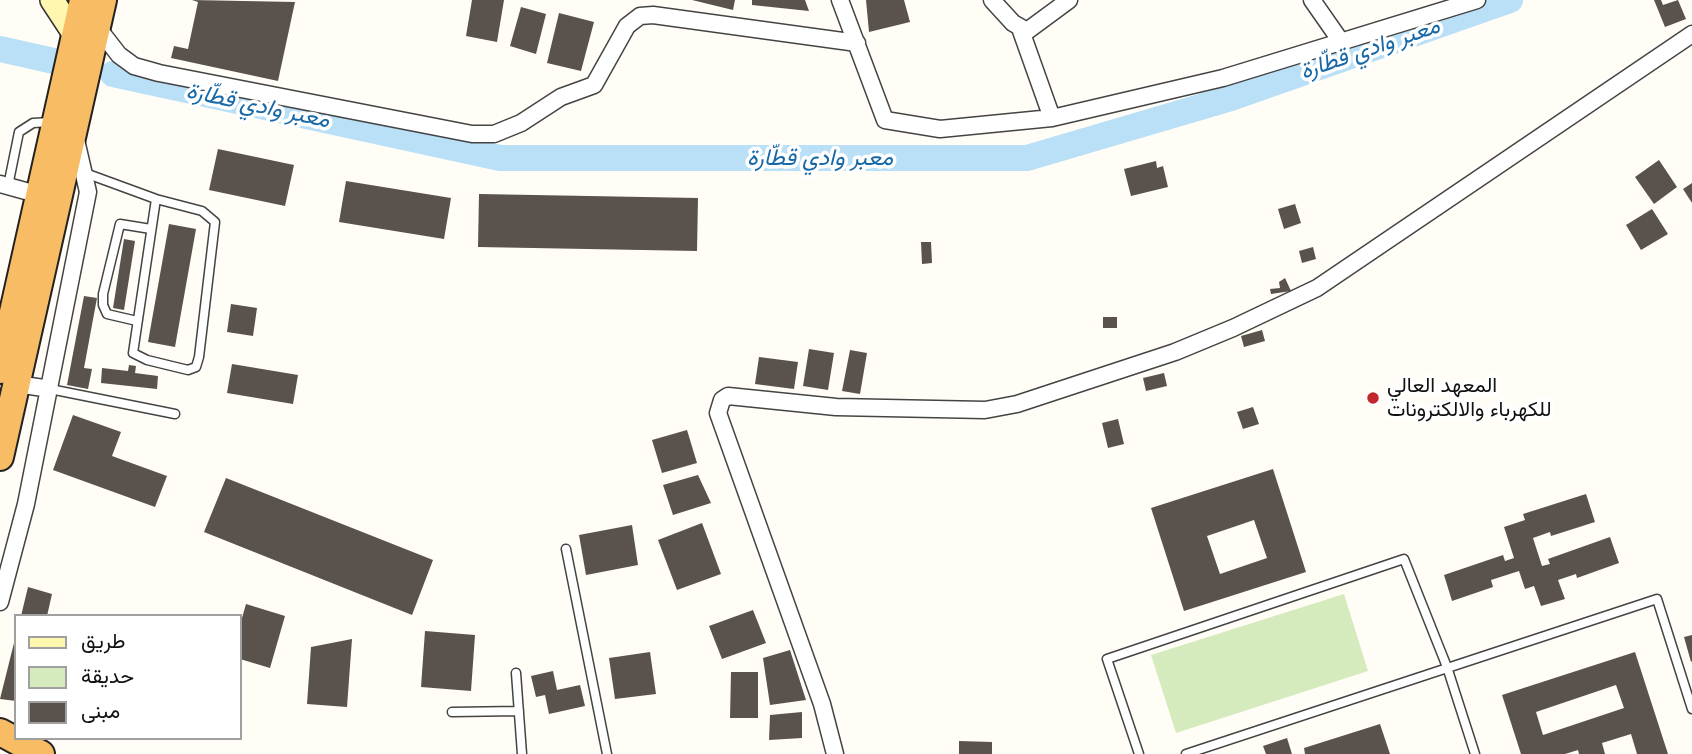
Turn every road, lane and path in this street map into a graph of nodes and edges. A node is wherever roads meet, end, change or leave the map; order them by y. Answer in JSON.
{"nodes":[{"id":1,"x":52,"y":0,"type":"edge"},
{"id":2,"x":840,"y":0,"type":"edge"},
{"id":3,"x":992,"y":0,"type":"edge"},
{"id":4,"x":1069,"y":0,"type":"edge"},
{"id":5,"x":1312,"y":0,"type":"edge"},
{"id":6,"x":1477,"y":0,"type":"edge"},
{"id":7,"x":95,"y":11,"type":"edge"},
{"id":8,"x":1020,"y":28,"type":"junction"},
{"id":9,"x":1692,"y":34,"type":"edge"},
{"id":10,"x":857,"y":43,"type":"junction"},
{"id":11,"x":1342,"y":43,"type":"junction"},
{"id":12,"x":1052,"y":118,"type":"junction"},
{"id":13,"x":65,"y":123,"type":"junction"},
{"id":14,"x":85,"y":173,"type":"junction"},
{"id":15,"x":4,"y":185,"type":"edge"},
{"id":16,"x":40,"y":195,"type":"junction"},
{"id":17,"x":156,"y":200,"type":"junction"},
{"id":18,"x":151,"y":229,"type":"junction"},
{"id":19,"x":137,"y":321,"type":"junction"},
{"id":20,"x":9,"y":377,"type":"edge"},
{"id":21,"x":50,"y":389,"type":"junction"},
{"id":22,"x":175,"y":414,"type":"dead end"},
{"id":23,"x":0,"y":457,"type":"edge"},
{"id":24,"x":566,"y":549,"type":"dead end"},
{"id":25,"x":0,"y":602,"type":"edge"},
{"id":26,"x":1447,"y":667,"type":"junction"},
{"id":27,"x":516,"y":673,"type":"dead end"},
{"id":28,"x":1692,"y":709,"type":"edge"},
{"id":29,"x":519,"y":711,"type":"junction"},
{"id":30,"x":452,"y":712,"type":"dead end"},
{"id":31,"x":15,"y":740,"type":"edge"},
{"id":32,"x":41,"y":754,"type":"edge"},
{"id":33,"x":522,"y":754,"type":"edge"},
{"id":34,"x":607,"y":754,"type":"edge"},
{"id":35,"x":835,"y":754,"type":"edge"},
{"id":36,"x":1139,"y":754,"type":"edge"},
{"id":37,"x":1186,"y":754,"type":"edge"},
{"id":38,"x":1475,"y":754,"type":"edge"}],
"edges":[{"from":1,"to":7,"type":"main road"},
{"from":2,"to":10,"type":"street"},
{"from":3,"to":8,"type":"street"},
{"from":4,"to":8,"type":"street"},
{"from":5,"to":11,"type":"street"},
{"from":6,"to":11,"type":"street"},
{"from":7,"to":10,"type":"street"},
{"from":7,"to":13,"type":"highway"},
{"from":8,"to":12,"type":"street"},
{"from":9,"to":35,"type":"street"},
{"from":10,"to":12,"type":"street"},
{"from":11,"to":12,"type":"street"},
{"from":13,"to":14,"type":"street"},
{"from":13,"to":15,"type":"lane"},
{"from":13,"to":16,"type":"highway"},
{"from":13,"to":20,"type":"highway"},
{"from":14,"to":17,"type":"lane"},
{"from":14,"to":21,"type":"street"},
{"from":15,"to":16,"type":"street"},
{"from":16,"to":20,"type":"highway"},
{"from":17,"to":18,"type":"lane"},
{"from":17,"to":19,"type":"lane"},
{"from":18,"to":19,"type":"lane"},
{"from":18,"to":19,"type":"lane"},
{"from":20,"to":21,"type":"street"},
{"from":20,"to":23,"type":"highway"},
{"from":21,"to":22,"type":"lane"},
{"from":21,"to":25,"type":"street"},
{"from":24,"to":34,"type":"lane"},
{"from":26,"to":28,"type":"lane"},
{"from":26,"to":36,"type":"lane"},
{"from":26,"to":37,"type":"lane"},
{"from":26,"to":38,"type":"lane"},
{"from":27,"to":29,"type":"lane"},
{"from":29,"to":30,"type":"lane"},
{"from":29,"to":33,"type":"lane"},
{"from":31,"to":32,"type":"highway"}]}
